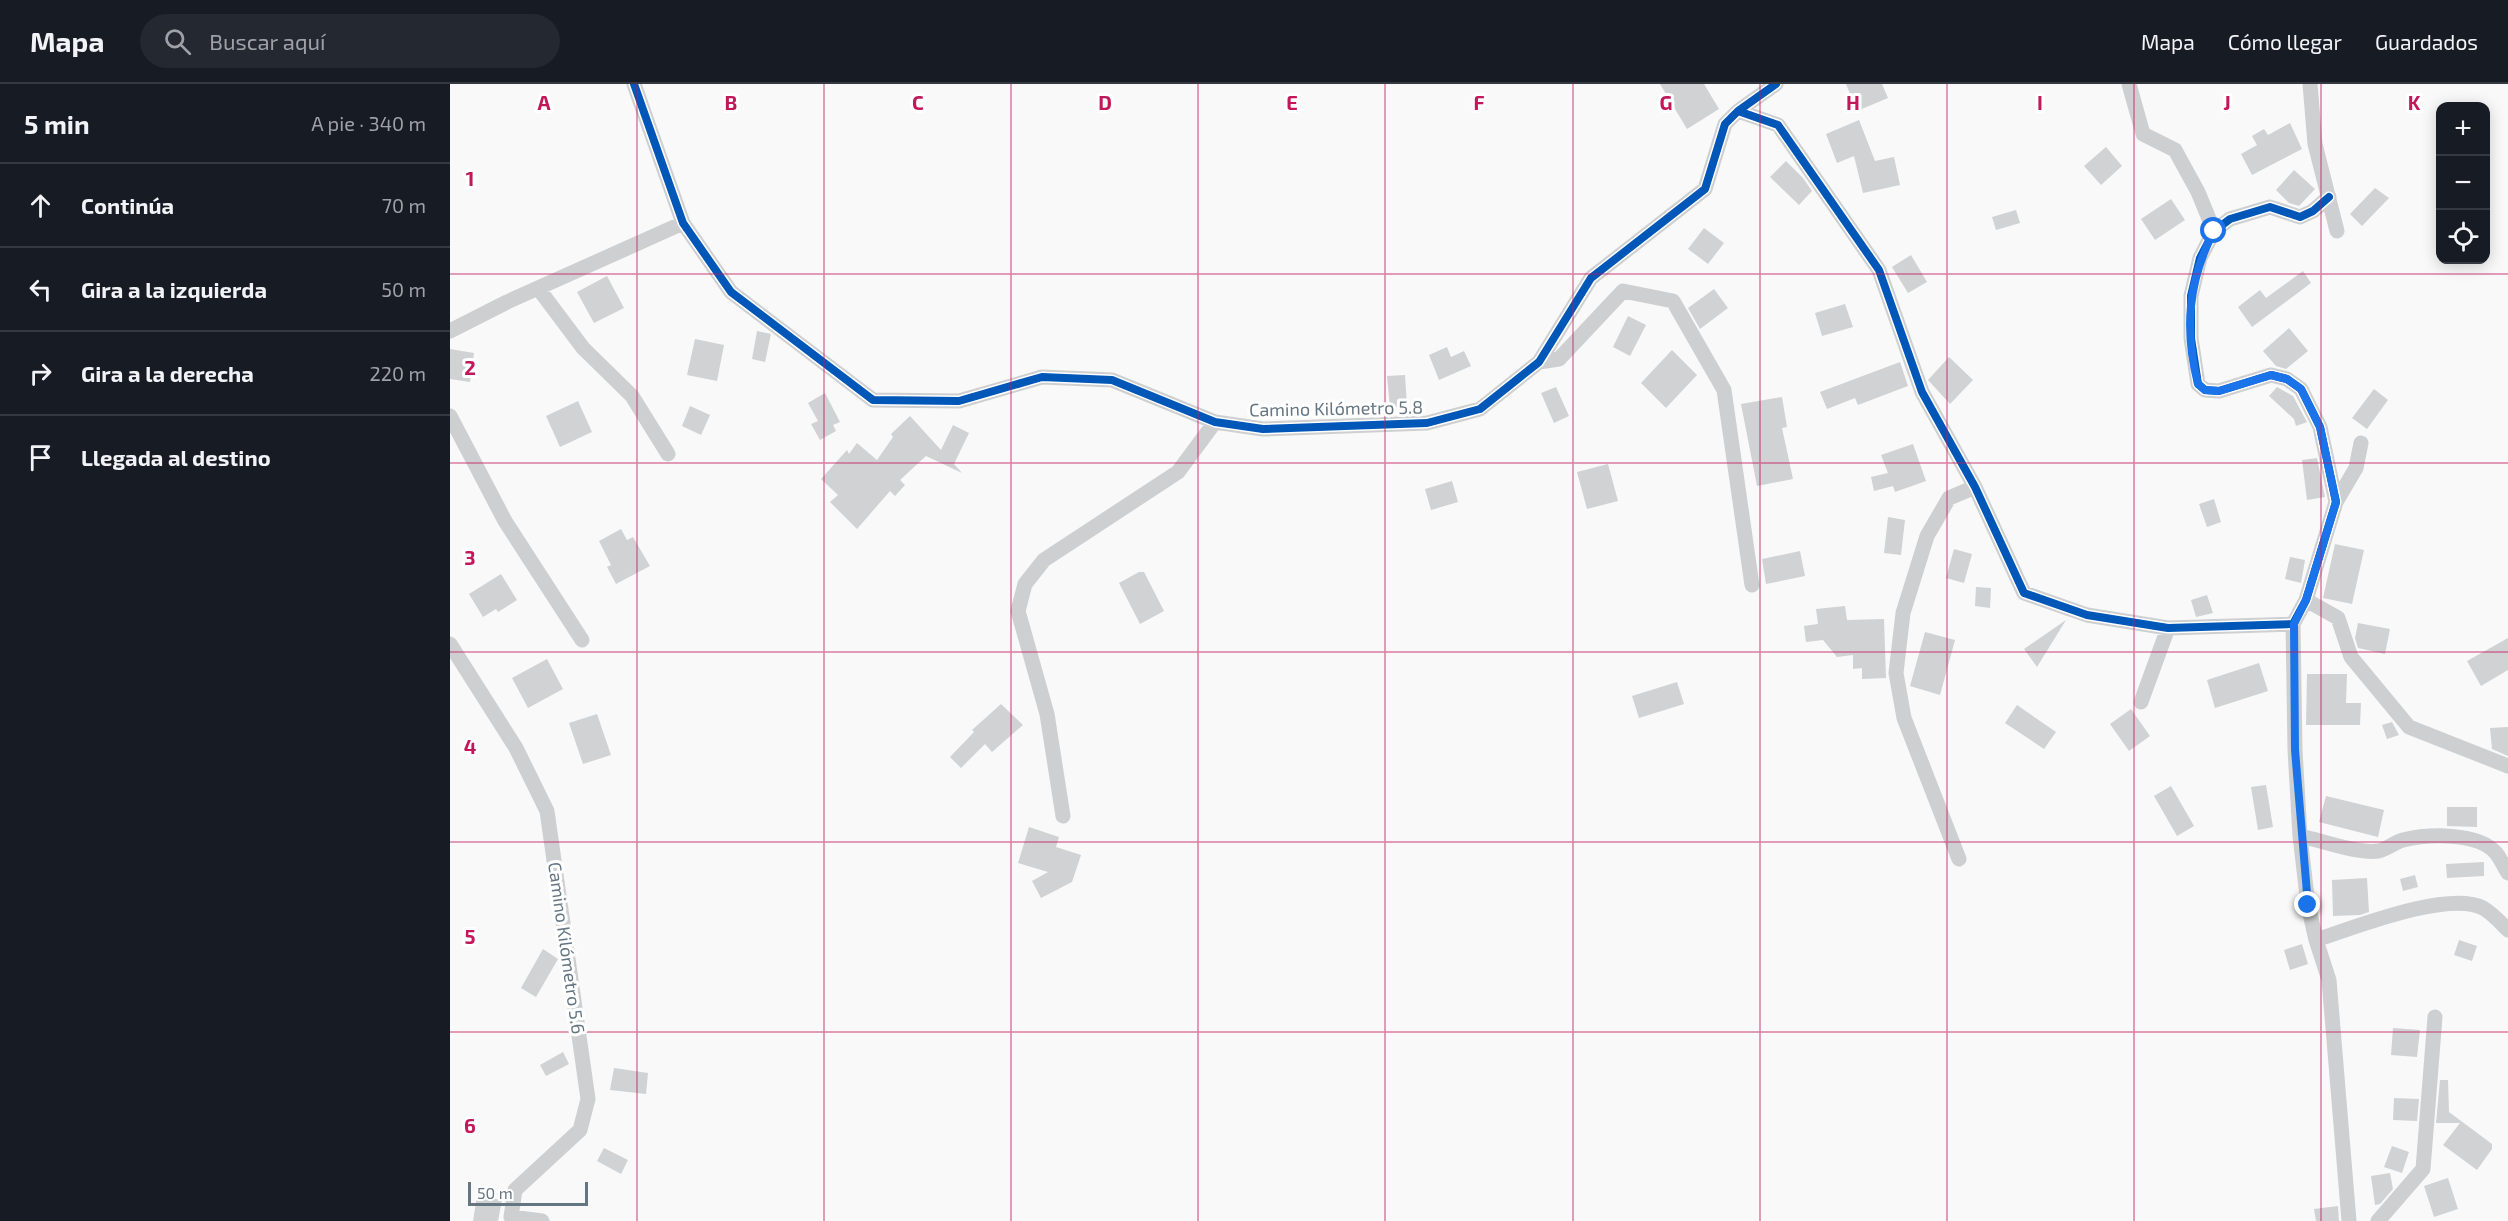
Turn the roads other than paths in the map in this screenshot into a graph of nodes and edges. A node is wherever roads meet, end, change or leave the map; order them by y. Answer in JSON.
{"nodes":[{"id":1,"x":634,"y":84,"type":"edge"},
{"id":2,"x":1776,"y":84,"type":"edge"},
{"id":3,"x":2129,"y":84,"type":"edge"},
{"id":4,"x":2310,"y":84,"type":"edge"},
{"id":5,"x":1738,"y":111,"type":"junction"},
{"id":6,"x":2329,"y":197,"type":"junction"},
{"id":7,"x":683,"y":223,"type":"junction"},
{"id":8,"x":2214,"y":231,"type":"junction"},
{"id":9,"x":2337,"y":231,"type":"dead end"},
{"id":10,"x":538,"y":288,"type":"junction"},
{"id":11,"x":450,"y":331,"type":"edge"},
{"id":12,"x":1539,"y":362,"type":"junction"},
{"id":13,"x":450,"y":416,"type":"edge"},
{"id":14,"x":1215,"y":422,"type":"junction"},
{"id":15,"x":2361,"y":443,"type":"dead end"},
{"id":16,"x":668,"y":454,"type":"dead end"},
{"id":17,"x":1975,"y":487,"type":"junction"},
{"id":18,"x":2336,"y":502,"type":"junction"},
{"id":19,"x":1752,"y":585,"type":"dead end"},
{"id":20,"x":2306,"y":600,"type":"junction"},
{"id":21,"x":2294,"y":624,"type":"junction"},
{"id":22,"x":2168,"y":628,"type":"junction"},
{"id":23,"x":582,"y":640,"type":"dead end"},
{"id":24,"x":450,"y":644,"type":"edge"},
{"id":25,"x":2141,"y":702,"type":"dead end"},
{"id":26,"x":2508,"y":766,"type":"edge"},
{"id":27,"x":1063,"y":816,"type":"dead end"},
{"id":28,"x":2300,"y":836,"type":"junction"},
{"id":29,"x":1959,"y":859,"type":"dead end"},
{"id":30,"x":2508,"y":873,"type":"edge"},
{"id":31,"x":2508,"y":930,"type":"edge"},
{"id":32,"x":2316,"y":940,"type":"junction"},
{"id":33,"x":2435,"y":1017,"type":"dead end"},
{"id":34,"x":542,"y":1221,"type":"edge"},
{"id":35,"x":2349,"y":1221,"type":"edge"},
{"id":36,"x":2378,"y":1221,"type":"edge"}],
"edges":[{"from":1,"to":7,"type":"street","name":"Camino Kilómetro 5.8"},
{"from":2,"to":5,"type":"street","name":"Camino Kilómetro 5.8"},
{"from":3,"to":8,"type":"street"},
{"from":4,"to":6,"type":"street"},
{"from":5,"to":12,"type":"street","name":"Camino Kilómetro 5.8"},
{"from":5,"to":17,"type":"street"},
{"from":6,"to":8,"type":"street"},
{"from":6,"to":9,"type":"street"},
{"from":7,"to":10,"type":"street"},
{"from":7,"to":14,"type":"street","name":"Camino Kilómetro 5.8"},
{"from":8,"to":18,"type":"street"},
{"from":10,"to":11,"type":"street"},
{"from":10,"to":16,"type":"street"},
{"from":12,"to":14,"type":"street","name":"Camino Kilómetro 5.8"},
{"from":12,"to":19,"type":"street"},
{"from":13,"to":23,"type":"street"},
{"from":14,"to":27,"type":"street"},
{"from":15,"to":18,"type":"street"},
{"from":17,"to":22,"type":"street"},
{"from":17,"to":29,"type":"street"},
{"from":18,"to":20,"type":"street"},
{"from":20,"to":21,"type":"street"},
{"from":20,"to":26,"type":"street"},
{"from":21,"to":22,"type":"street"},
{"from":21,"to":28,"type":"street"},
{"from":22,"to":25,"type":"street"},
{"from":24,"to":34,"type":"street","name":"Camino Kilómetro 5.6"},
{"from":28,"to":30,"type":"street"},
{"from":28,"to":32,"type":"street"},
{"from":31,"to":32,"type":"street"},
{"from":32,"to":35,"type":"street"},
{"from":33,"to":36,"type":"street"}]}
